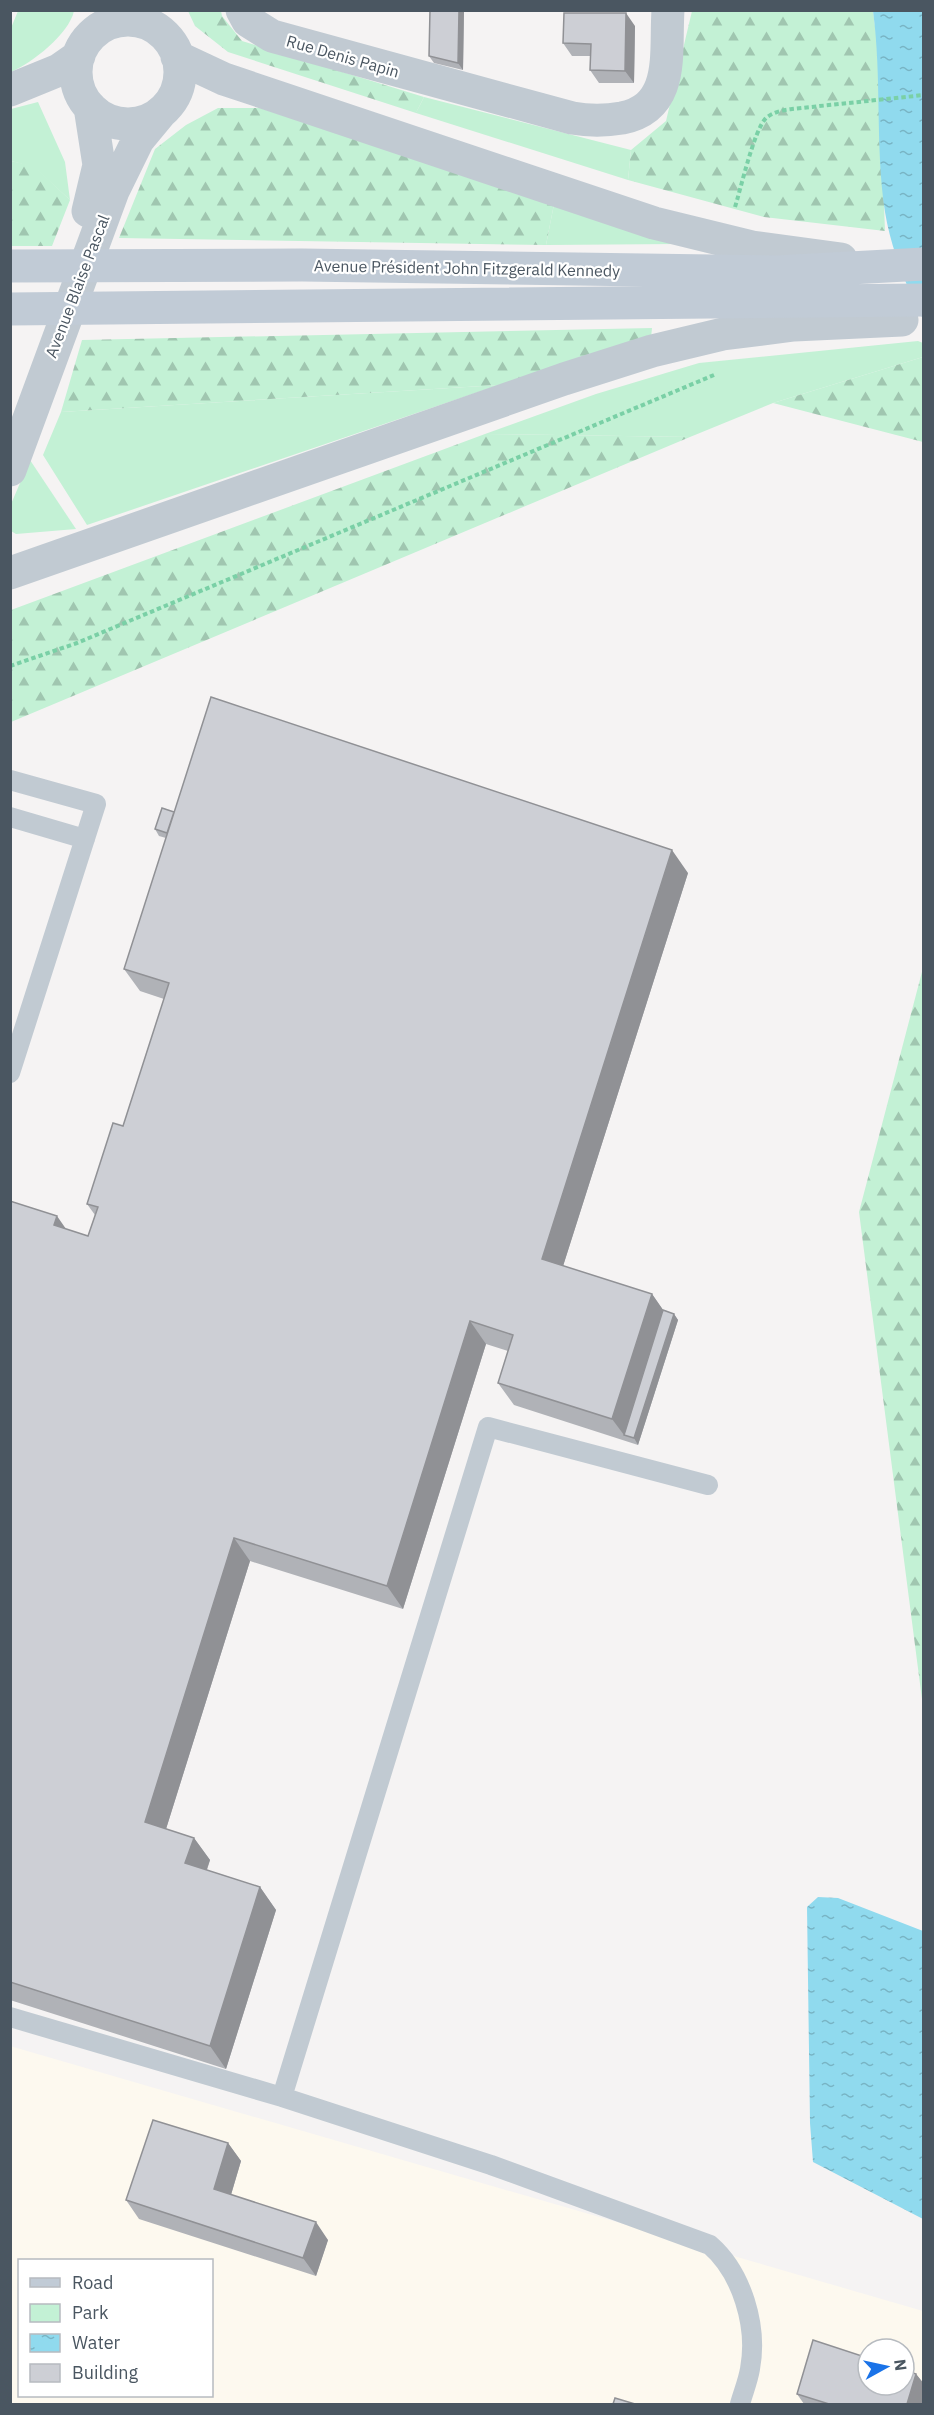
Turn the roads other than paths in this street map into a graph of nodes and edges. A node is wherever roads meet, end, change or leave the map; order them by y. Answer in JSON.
{"nodes":[{"id":1,"x":156,"y":10,"type":"edge"},
{"id":2,"x":242,"y":10,"type":"edge"},
{"id":3,"x":668,"y":10,"type":"edge"},
{"id":4,"x":92,"y":32,"type":"edge"},
{"id":5,"x":174,"y":49,"type":"junction"},
{"id":6,"x":10,"y":90,"type":"edge"},
{"id":7,"x":90,"y":107,"type":"junction"},
{"id":8,"x":162,"y":111,"type":"junction"},
{"id":9,"x":91,"y":225,"type":"junction"},
{"id":10,"x":888,"y":264,"type":"junction"},
{"id":11,"x":924,"y":264,"type":"edge"},
{"id":12,"x":10,"y":266,"type":"edge"},
{"id":13,"x":10,"y":309,"type":"edge"},
{"id":14,"x":909,"y":310,"type":"edge"},
{"id":15,"x":16,"y":420,"type":"edge"},
{"id":16,"x":10,"y":470,"type":"edge"},
{"id":17,"x":20,"y":563,"type":"edge"},
{"id":18,"x":10,"y":780,"type":"edge"},
{"id":19,"x":10,"y":817,"type":"edge"},
{"id":20,"x":84,"y":839,"type":"junction"},
{"id":21,"x":10,"y":1073,"type":"edge"},
{"id":22,"x":708,"y":1485,"type":"dead end"},
{"id":23,"x":10,"y":2017,"type":"edge"},
{"id":24,"x":282,"y":2097,"type":"junction"},
{"id":25,"x":740,"y":2404,"type":"edge"}],
"edges":[{"from":1,"to":5,"type":"street"},
{"from":2,"to":3,"type":"street","name":"Rue Denis Papin"},
{"from":4,"to":5,"type":"street"},
{"from":4,"to":6,"type":"street"},
{"from":4,"to":7,"type":"street"},
{"from":5,"to":8,"type":"street"},
{"from":5,"to":10,"type":"street"},
{"from":7,"to":8,"type":"street"},
{"from":7,"to":9,"type":"street","name":"Avenue Blaise Pascal"},
{"from":8,"to":9,"type":"street","name":"Avenue Blaise Pascal"},
{"from":9,"to":15,"type":"street","name":"Avenue Blaise Pascal"},
{"from":10,"to":11,"type":"main road","name":"Avenue Président John Fitzgerald Kennedy"},
{"from":10,"to":12,"type":"main road","name":"Avenue Président John Fitzgerald Kennedy"},
{"from":13,"to":14,"type":"main road","name":"Avenue Président John Fitzgerald Kennedy"},
{"from":14,"to":17,"type":"street"},
{"from":15,"to":16,"type":"street","name":"Avenue Blaise Pascal"},
{"from":18,"to":20,"type":"lane"},
{"from":19,"to":20,"type":"lane"},
{"from":20,"to":21,"type":"lane"},
{"from":22,"to":24,"type":"lane"},
{"from":23,"to":24,"type":"lane"},
{"from":24,"to":25,"type":"lane"}]}
